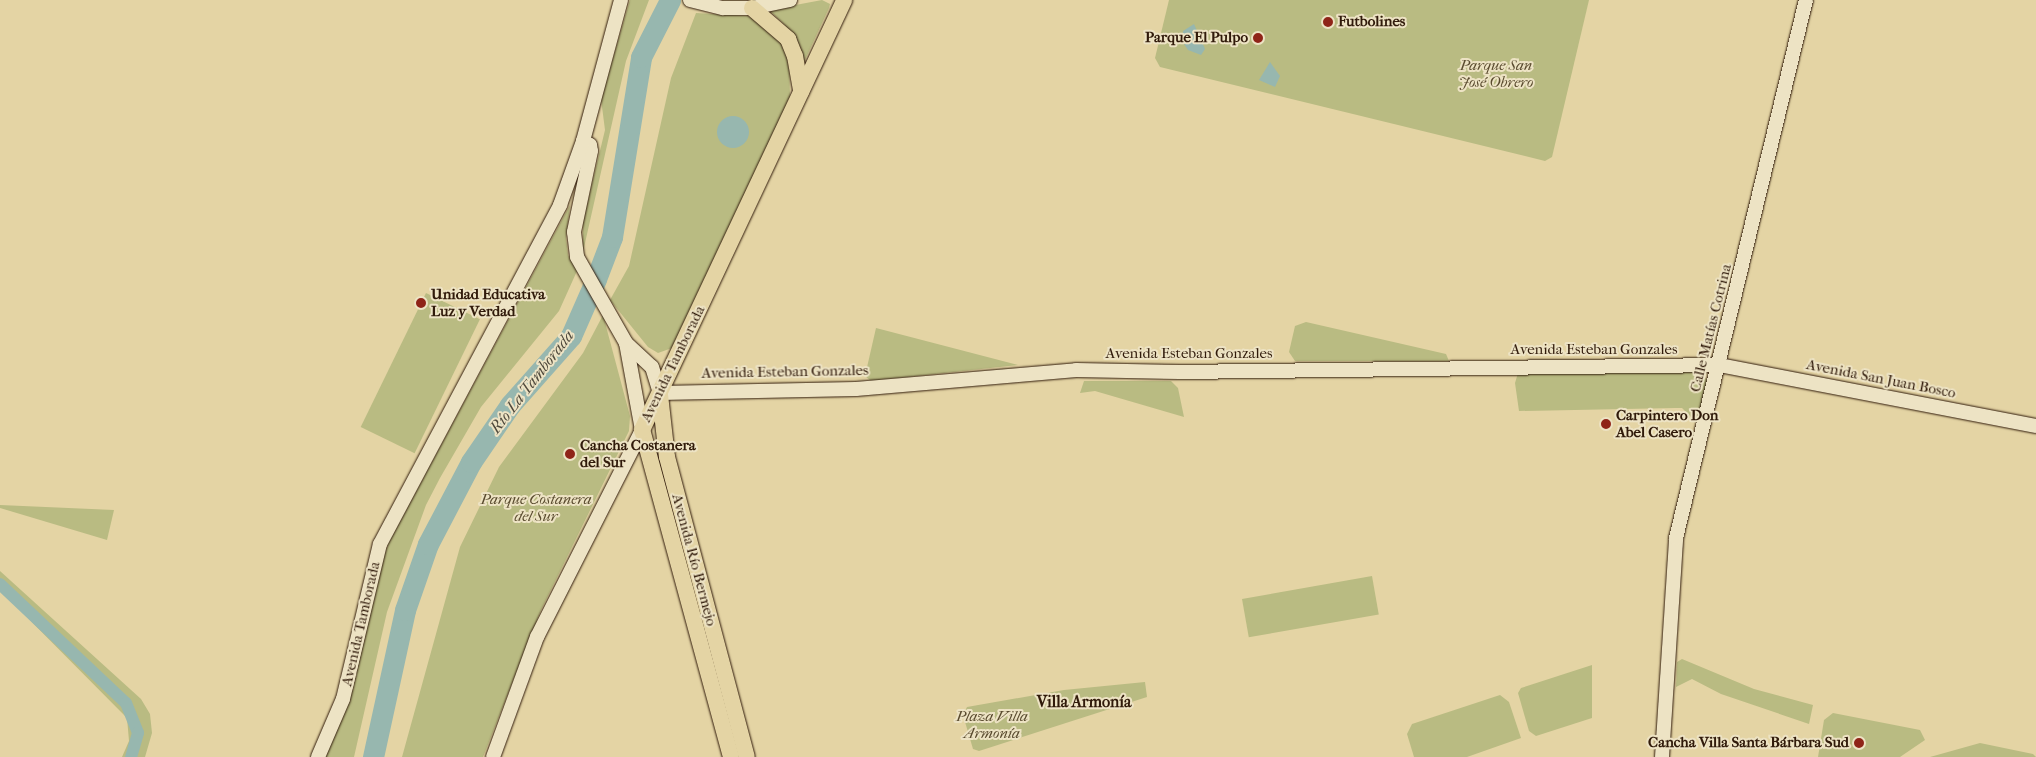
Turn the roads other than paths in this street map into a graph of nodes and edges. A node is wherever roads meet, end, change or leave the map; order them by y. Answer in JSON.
{"nodes":[{"id":1,"x":621,"y":0,"type":"edge"},
{"id":2,"x":790,"y":0,"type":"edge"},
{"id":3,"x":844,"y":0,"type":"edge"},
{"id":4,"x":1806,"y":0,"type":"edge"},
{"id":5,"x":695,"y":2,"type":"edge"},
{"id":6,"x":752,"y":8,"type":"junction"},
{"id":7,"x":801,"y":91,"type":"junction"},
{"id":8,"x":583,"y":142,"type":"junction"},
{"id":9,"x":626,"y":343,"type":"junction"},
{"id":10,"x":1719,"y":366,"type":"junction"},
{"id":11,"x":660,"y":393,"type":"junction"},
{"id":12,"x":2036,"y":426,"type":"edge"},
{"id":13,"x":642,"y":430,"type":"junction"},
{"id":14,"x":318,"y":757,"type":"edge"},
{"id":15,"x":493,"y":757,"type":"edge"},
{"id":16,"x":731,"y":757,"type":"edge"},
{"id":17,"x":747,"y":757,"type":"edge"},
{"id":18,"x":1662,"y":757,"type":"edge"}],
"edges":[{"from":1,"to":8,"type":"street","name":"Avenida Tamborada"},
{"from":2,"to":6,"type":"street"},
{"from":3,"to":7,"type":"main road","name":"Avenida Tamborada"},
{"from":4,"to":10,"type":"street","name":"Calle Matías Cotrina"},
{"from":5,"to":6,"type":"street"},
{"from":6,"to":7,"type":"main road"},
{"from":7,"to":11,"type":"main road","name":"Avenida Tamborada"},
{"from":8,"to":9,"type":"street","name":"Avenida Río Bermejo"},
{"from":8,"to":14,"type":"street","name":"Avenida Tamborada"},
{"from":9,"to":11,"type":"street","name":"Avenida Río Bermejo"},
{"from":9,"to":13,"type":"street","name":"Avenida Río Bermejo"},
{"from":10,"to":11,"type":"street","name":"Avenida Esteban Gonzales"},
{"from":10,"to":12,"type":"street","name":"Avenida San Juan Bosco"},
{"from":10,"to":18,"type":"street","name":"Calle Matías Cotrina"},
{"from":11,"to":13,"type":"main road","name":"Avenida Tamborada"},
{"from":11,"to":17,"type":"main road","name":"Avenida Río Bermejo"},
{"from":13,"to":15,"type":"street","name":"Avenida Tamborada"},
{"from":13,"to":16,"type":"main road","name":"Avenida Río Bermejo"}]}
